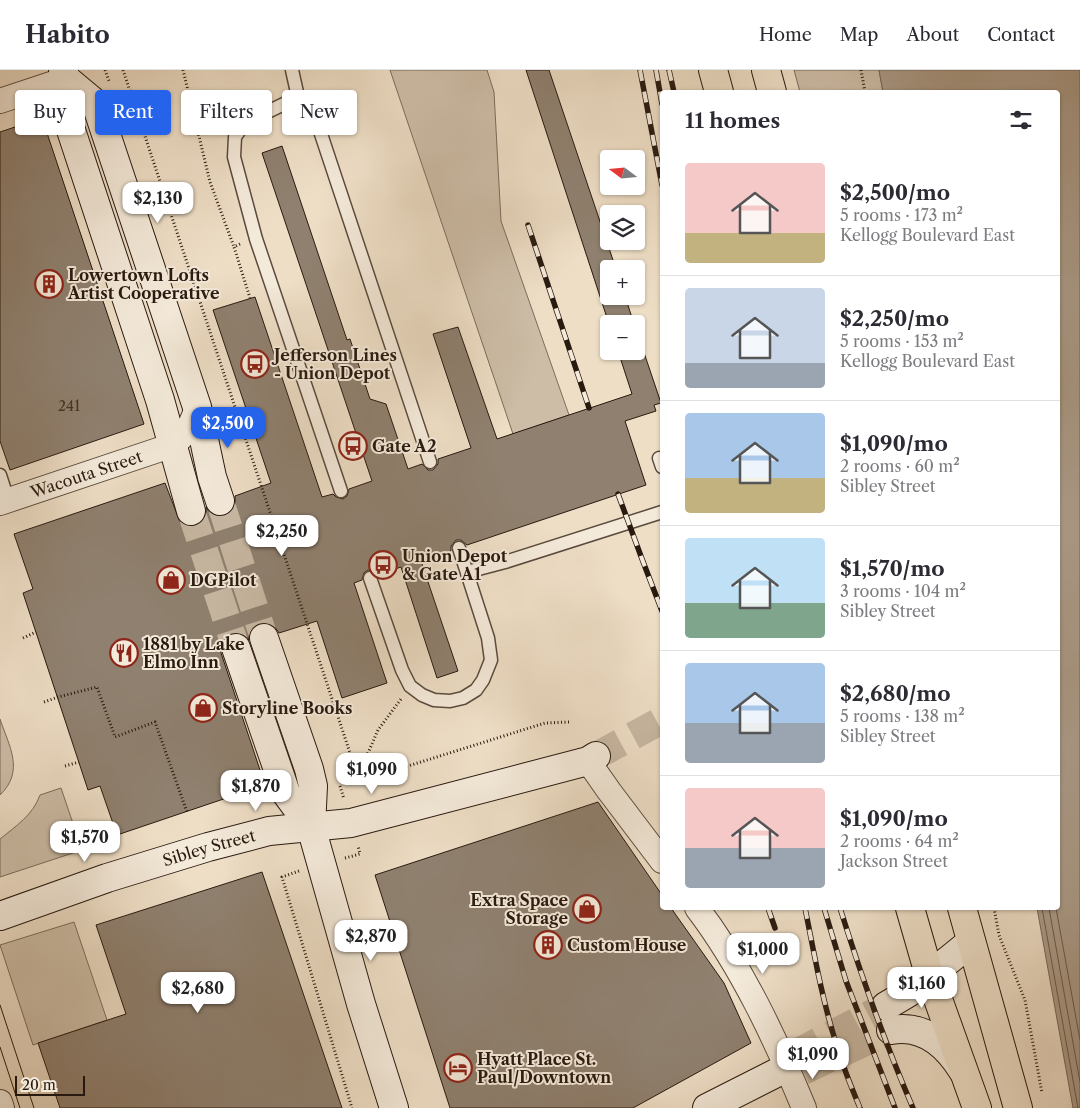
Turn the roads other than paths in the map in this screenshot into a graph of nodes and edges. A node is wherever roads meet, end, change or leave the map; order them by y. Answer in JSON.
{"nodes":[{"id":1,"x":292,"y":70,"type":"edge"},
{"id":2,"x":712,"y":70,"type":"edge"},
{"id":3,"x":766,"y":70,"type":"edge"},
{"id":4,"x":64,"y":75,"type":"edge"},
{"id":5,"x":296,"y":90,"type":"edge"},
{"id":6,"x":718,"y":90,"type":"edge"},
{"id":7,"x":771,"y":90,"type":"edge"},
{"id":8,"x":0,"y":101,"type":"edge"},
{"id":9,"x":282,"y":105,"type":"edge"},
{"id":10,"x":321,"y":135,"type":"edge"},
{"id":11,"x":197,"y":407,"type":"junction"},
{"id":12,"x":173,"y":445,"type":"junction"},
{"id":13,"x":430,"y":462,"type":"dead end"},
{"id":14,"x":0,"y":475,"type":"edge"},
{"id":15,"x":341,"y":491,"type":"dead end"},
{"id":16,"x":220,"y":501,"type":"tunnel mouth"},
{"id":17,"x":4,"y":502,"type":"edge"},
{"id":18,"x":191,"y":510,"type":"tunnel mouth"},
{"id":19,"x":660,"y":513,"type":"edge"},
{"id":20,"x":459,"y":548,"type":"dead end"},
{"id":21,"x":467,"y":572,"type":"junction"},
{"id":22,"x":370,"y":578,"type":"dead end"},
{"id":23,"x":264,"y":638,"type":"tunnel mouth"},
{"id":24,"x":236,"y":648,"type":"tunnel mouth"},
{"id":25,"x":592,"y":758,"type":"joint"},
{"id":26,"x":311,"y":827,"type":"junction"},
{"id":27,"x":660,"y":858,"type":"edge"},
{"id":28,"x":698,"y":910,"type":"edge"},
{"id":29,"x":911,"y":910,"type":"edge"},
{"id":30,"x":963,"y":910,"type":"edge"},
{"id":31,"x":0,"y":916,"type":"edge"},
{"id":32,"x":971,"y":942,"type":"junction"},
{"id":33,"x":929,"y":974,"type":"junction"},
{"id":34,"x":794,"y":1064,"type":"junction"},
{"id":35,"x":966,"y":1076,"type":"junction"},
{"id":36,"x":0,"y":1102,"type":"edge"},
{"id":37,"x":2,"y":1108,"type":"edge"},
{"id":38,"x":394,"y":1108,"type":"edge"},
{"id":39,"x":707,"y":1108,"type":"edge"},
{"id":40,"x":804,"y":1108,"type":"edge"},
{"id":41,"x":977,"y":1108,"type":"edge"},
{"id":42,"x":1018,"y":1108,"type":"edge"}],
"edges":[{"from":1,"to":5,"type":"lane"},
{"from":2,"to":6,"type":"highway"},
{"from":3,"to":7,"type":"highway"},
{"from":4,"to":8,"type":"street"},
{"from":4,"to":11,"type":"main road"},
{"from":4,"to":12,"type":"main road"},
{"from":9,"to":15,"type":"lane"},
{"from":10,"to":13,"type":"lane"},
{"from":11,"to":12,"type":"street"},
{"from":11,"to":16,"type":"main road"},
{"from":12,"to":17,"type":"street","name":"Wacouta Street"},
{"from":12,"to":18,"type":"main road"},
{"from":14,"to":17,"type":"lane"},
{"from":19,"to":21,"type":"lane"},
{"from":20,"to":21,"type":"lane"},
{"from":21,"to":22,"type":"lane"},
{"from":23,"to":26,"type":"main road"},
{"from":24,"to":26,"type":"main road"},
{"from":25,"to":26,"type":"main road","name":"Sibley Street"},
{"from":25,"to":27,"type":"street"},
{"from":26,"to":31,"type":"main road","name":"Sibley Street"},
{"from":26,"to":38,"type":"main road"},
{"from":28,"to":34,"type":"street"},
{"from":29,"to":33,"type":"highway"},
{"from":30,"to":32,"type":"highway"},
{"from":32,"to":33,"type":"main road"},
{"from":32,"to":42,"type":"highway"},
{"from":33,"to":35,"type":"highway"},
{"from":33,"to":35,"type":"main road"},
{"from":34,"to":39,"type":"main road"},
{"from":34,"to":40,"type":"street"},
{"from":35,"to":41,"type":"highway"},
{"from":36,"to":37,"type":"street"}]}
